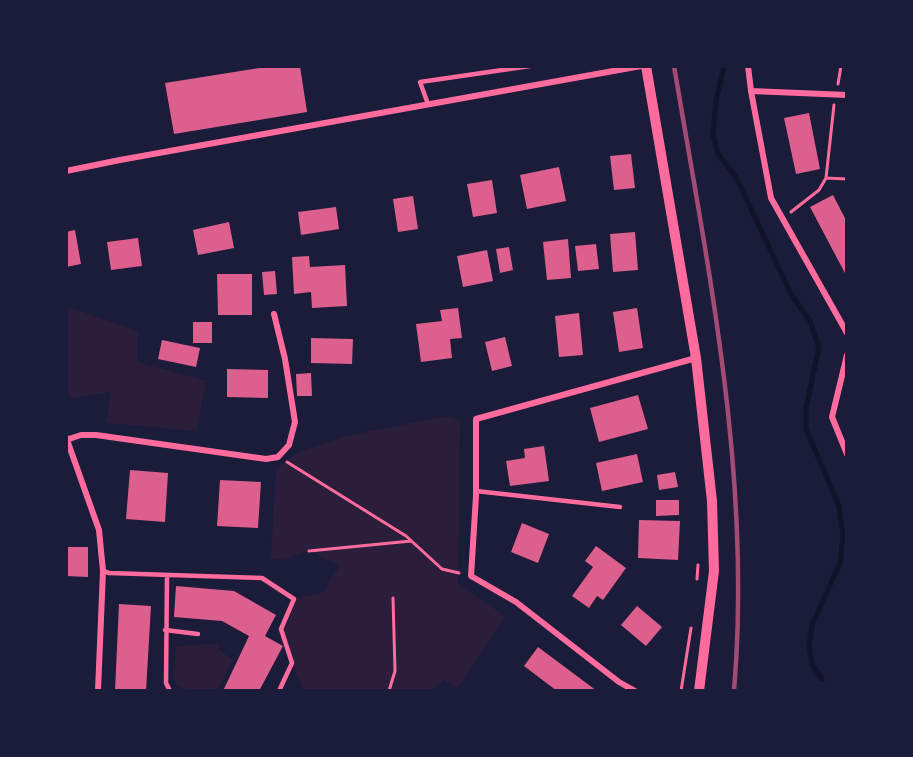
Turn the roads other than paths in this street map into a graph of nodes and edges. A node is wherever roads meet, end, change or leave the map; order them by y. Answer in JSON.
{"nodes":[{"id":1,"x":530,"y":66,"type":"edge"},
{"id":2,"x":639,"y":66,"type":"edge"},
{"id":3,"x":748,"y":66,"type":"edge"},
{"id":4,"x":751,"y":91,"type":"junction"},
{"id":5,"x":847,"y":95,"type":"edge"},
{"id":6,"x":428,"y":104,"type":"junction"},
{"id":7,"x":66,"y":171,"type":"edge"},
{"id":8,"x":274,"y":314,"type":"dead end"},
{"id":9,"x":847,"y":333,"type":"edge"},
{"id":10,"x":847,"y":355,"type":"edge"},
{"id":11,"x":696,"y":358,"type":"junction"},
{"id":12,"x":66,"y":439,"type":"edge"},
{"id":13,"x":847,"y":454,"type":"edge"},
{"id":14,"x":476,"y":490,"type":"junction"},
{"id":15,"x":620,"y":507,"type":"dead end"},
{"id":16,"x":103,"y":572,"type":"junction"},
{"id":17,"x":167,"y":576,"type":"junction"},
{"id":18,"x":165,"y":630,"type":"junction"},
{"id":19,"x":198,"y":634,"type":"dead end"},
{"id":20,"x":99,"y":691,"type":"edge"},
{"id":21,"x":170,"y":691,"type":"edge"},
{"id":22,"x":279,"y":691,"type":"edge"},
{"id":23,"x":635,"y":691,"type":"edge"},
{"id":24,"x":699,"y":691,"type":"edge"}],
"edges":[{"from":1,"to":6,"type":"lane"},
{"from":2,"to":6,"type":"street"},
{"from":2,"to":11,"type":"street"},
{"from":3,"to":4,"type":"street"},
{"from":4,"to":5,"type":"street"},
{"from":4,"to":9,"type":"street"},
{"from":6,"to":7,"type":"street"},
{"from":8,"to":12,"type":"street"},
{"from":10,"to":13,"type":"street"},
{"from":11,"to":14,"type":"street"},
{"from":11,"to":24,"type":"street"},
{"from":12,"to":16,"type":"street"},
{"from":14,"to":15,"type":"lane"},
{"from":14,"to":23,"type":"street"},
{"from":16,"to":17,"type":"lane"},
{"from":16,"to":20,"type":"street"},
{"from":17,"to":18,"type":"lane"},
{"from":17,"to":22,"type":"lane"},
{"from":18,"to":19,"type":"lane"},
{"from":18,"to":21,"type":"lane"}]}
